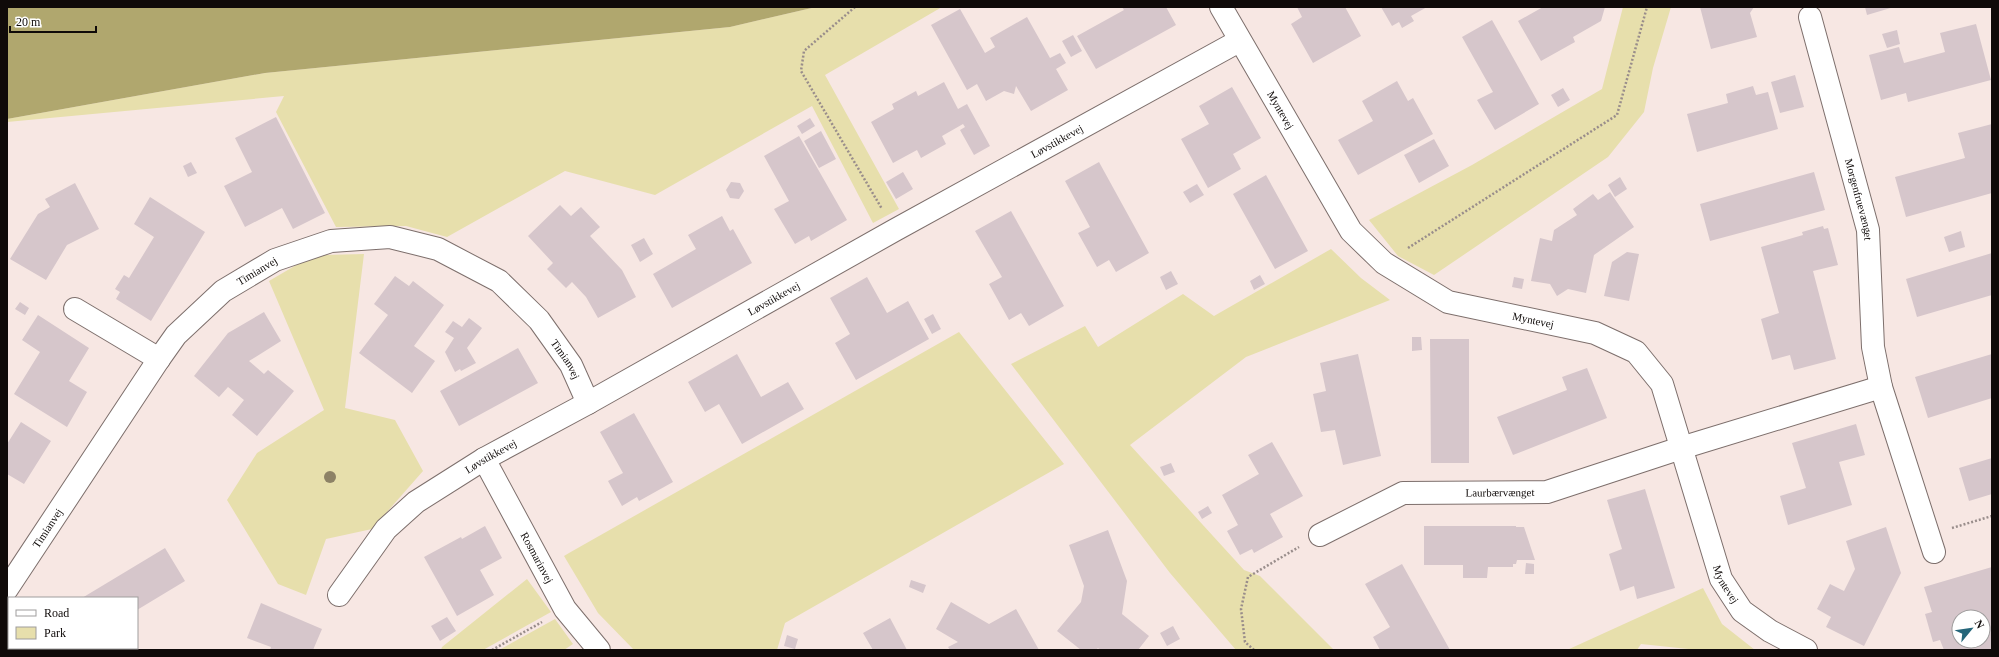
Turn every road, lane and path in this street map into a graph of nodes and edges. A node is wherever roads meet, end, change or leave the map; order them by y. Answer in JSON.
{"nodes":[{"id":1,"x":855,"y":7,"type":"edge"},
{"id":2,"x":1221,"y":7,"type":"edge"},
{"id":3,"x":1647,"y":7,"type":"edge"},
{"id":4,"x":1810,"y":17,"type":"dead end"},
{"id":5,"x":1239,"y":42,"type":"junction"},
{"id":6,"x":895,"y":230,"type":"junction"},
{"id":7,"x":1384,"y":263,"type":"junction"},
{"id":8,"x":75,"y":309,"type":"dead end"},
{"id":9,"x":159,"y":359,"type":"junction"},
{"id":10,"x":1882,"y":387,"type":"junction"},
{"id":11,"x":588,"y":403,"type":"junction"},
{"id":12,"x":1681,"y":448,"type":"junction"},
{"id":13,"x":484,"y":459,"type":"junction"},
{"id":14,"x":1992,"y":516,"type":"edge"},
{"id":15,"x":1320,"y":535,"type":"joint"},
{"id":16,"x":1931,"y":544,"type":"joint"},
{"id":17,"x":7,"y":589,"type":"edge"},
{"id":18,"x":339,"y":595,"type":"dead end"},
{"id":19,"x":565,"y":609,"type":"junction"},
{"id":20,"x":492,"y":650,"type":"edge"},
{"id":21,"x":599,"y":650,"type":"edge"},
{"id":22,"x":1254,"y":650,"type":"edge"},
{"id":23,"x":1806,"y":650,"type":"edge"}],
"edges":[{"from":1,"to":6,"type":"path"},
{"from":2,"to":5,"type":"street","name":"Myntevej"},
{"from":3,"to":7,"type":"path"},
{"from":4,"to":10,"type":"street","name":"Morgenfruevænget"},
{"from":5,"to":6,"type":"street","name":"Løvstikkevej"},
{"from":5,"to":7,"type":"street","name":"Myntevej"},
{"from":6,"to":11,"type":"street","name":"Løvstikkevej"},
{"from":7,"to":12,"type":"street","name":"Myntevej"},
{"from":8,"to":9,"type":"street"},
{"from":9,"to":11,"type":"street","name":"Timianvej"},
{"from":9,"to":17,"type":"street","name":"Timianvej"},
{"from":10,"to":12,"type":"street"},
{"from":10,"to":16,"type":"street","name":"Morgenfruevænget"},
{"from":11,"to":13,"type":"street","name":"Løvstikkevej"},
{"from":12,"to":15,"type":"street","name":"Laurbærvænget"},
{"from":12,"to":23,"type":"street","name":"Myntevej"},
{"from":13,"to":18,"type":"street","name":"Løvstikkevej"},
{"from":13,"to":19,"type":"street","name":"Rosmarinvej"},
{"from":14,"to":16,"type":"path"},
{"from":15,"to":22,"type":"path"},
{"from":19,"to":20,"type":"path"},
{"from":19,"to":21,"type":"street","name":"Rosmarinvej"}]}
